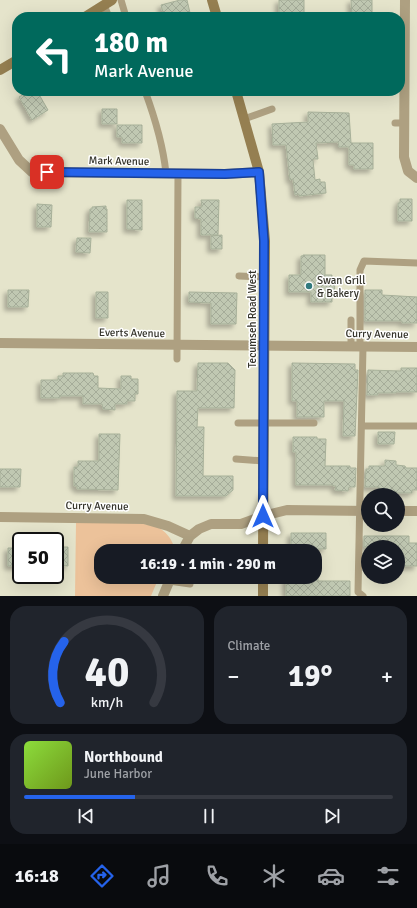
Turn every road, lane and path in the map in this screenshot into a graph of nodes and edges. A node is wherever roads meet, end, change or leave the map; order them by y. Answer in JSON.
{"nodes":[{"id":1,"x":121,"y":0,"type":"edge"},
{"id":2,"x":212,"y":0,"type":"edge"},
{"id":3,"x":405,"y":0,"type":"edge"},
{"id":4,"x":108,"y":2,"type":"edge"},
{"id":5,"x":93,"y":12,"type":"edge"},
{"id":6,"x":109,"y":12,"type":"edge"},
{"id":7,"x":125,"y":12,"type":"edge"},
{"id":8,"x":215,"y":12,"type":"edge"},
{"id":9,"x":404,"y":12,"type":"edge"},
{"id":10,"x":12,"y":63,"type":"edge"},
{"id":11,"x":0,"y":70,"type":"edge"},
{"id":12,"x":147,"y":96,"type":"edge"},
{"id":13,"x":237,"y":96,"type":"edge"},
{"id":14,"x":402,"y":96,"type":"edge"},
{"id":15,"x":272,"y":109,"type":"dead end"},
{"id":16,"x":244,"y":119,"type":"junction"},
{"id":17,"x":0,"y":129,"type":"edge"},
{"id":18,"x":259,"y":172,"type":"junction"},
{"id":19,"x":166,"y":174,"type":"junction"},
{"id":20,"x":178,"y":174,"type":"junction"},
{"id":21,"x":417,"y":178,"type":"edge"},
{"id":22,"x":417,"y":263,"type":"edge"},
{"id":23,"x":239,"y":276,"type":"dead end"},
{"id":24,"x":264,"y":277,"type":"junction"},
{"id":25,"x":351,"y":320,"type":"dead end"},
{"id":26,"x":0,"y":343,"type":"edge"},
{"id":27,"x":177,"y":345,"type":"junction"},
{"id":28,"x":264,"y":346,"type":"junction"},
{"id":29,"x":358,"y":346,"type":"junction"},
{"id":30,"x":417,"y":347,"type":"edge"},
{"id":31,"x":177,"y":359,"type":"dead end"},
{"id":32,"x":263,"y":422,"type":"junction"},
{"id":33,"x":238,"y":423,"type":"dead end"},
{"id":34,"x":314,"y":423,"type":"dead end"},
{"id":35,"x":362,"y":426,"type":"junction"},
{"id":36,"x":417,"y":426,"type":"edge"},
{"id":37,"x":236,"y":459,"type":"dead end"},
{"id":38,"x":263,"y":461,"type":"junction"},
{"id":39,"x":363,"y":488,"type":"edge"},
{"id":40,"x":361,"y":511,"type":"edge"},
{"id":41,"x":405,"y":511,"type":"edge"},
{"id":42,"x":417,"y":512,"type":"edge"},
{"id":43,"x":263,"y":516,"type":"junction"},
{"id":44,"x":0,"y":517,"type":"edge"},
{"id":45,"x":362,"y":532,"type":"edge"},
{"id":46,"x":190,"y":536,"type":"junction"},
{"id":47,"x":186,"y":544,"type":"edge"},
{"id":48,"x":263,"y":544,"type":"edge"},
{"id":49,"x":168,"y":584,"type":"edge"},
{"id":50,"x":263,"y":584,"type":"edge"},
{"id":51,"x":163,"y":596,"type":"edge"},
{"id":52,"x":263,"y":596,"type":"edge"},
{"id":53,"x":363,"y":596,"type":"edge"}],
"edges":[{"from":1,"to":7,"type":"lane"},
{"from":2,"to":8,"type":"main road"},
{"from":3,"to":9,"type":"street"},
{"from":4,"to":5,"type":"main road"},
{"from":4,"to":6,"type":"lane"},
{"from":10,"to":11,"type":"main road"},
{"from":12,"to":19,"type":"lane"},
{"from":13,"to":16,"type":"main road","name":"Tecumseh Road West"},
{"from":14,"to":21,"type":"street"},
{"from":15,"to":16,"type":"lane"},
{"from":16,"to":18,"type":"main road","name":"Tecumseh Road West"},
{"from":17,"to":19,"type":"street","name":"Mark Avenue"},
{"from":18,"to":20,"type":"street","name":"Mark Avenue"},
{"from":18,"to":24,"type":"main road","name":"Tecumseh Road West"},
{"from":19,"to":20,"type":"street","name":"Mark Avenue"},
{"from":20,"to":27,"type":"lane"},
{"from":22,"to":29,"type":"lane"},
{"from":23,"to":24,"type":"lane"},
{"from":24,"to":28,"type":"main road","name":"Tecumseh Road West"},
{"from":25,"to":29,"type":"lane"},
{"from":26,"to":27,"type":"street","name":"Everts Avenue"},
{"from":27,"to":28,"type":"street","name":"Everts Avenue"},
{"from":27,"to":31,"type":"lane"},
{"from":28,"to":29,"type":"street","name":"Curry Avenue"},
{"from":28,"to":32,"type":"main road","name":"Tecumseh Road West"},
{"from":29,"to":30,"type":"street","name":"Curry Avenue"},
{"from":29,"to":35,"type":"lane"},
{"from":32,"to":33,"type":"lane"},
{"from":32,"to":34,"type":"lane"},
{"from":32,"to":38,"type":"main road","name":"Tecumseh Road West"},
{"from":35,"to":36,"type":"lane"},
{"from":35,"to":39,"type":"lane"},
{"from":37,"to":38,"type":"lane"},
{"from":38,"to":43,"type":"main road","name":"Tecumseh Road West"},
{"from":40,"to":43,"type":"street"},
{"from":41,"to":42,"type":"street"},
{"from":43,"to":46,"type":"street"},
{"from":43,"to":48,"type":"main road","name":"Tecumseh Road West"},
{"from":44,"to":46,"type":"street","name":"Curry Avenue"},
{"from":45,"to":53,"type":"lane"},
{"from":46,"to":47,"type":"street"},
{"from":49,"to":51,"type":"street"},
{"from":50,"to":52,"type":"main road"}]}
